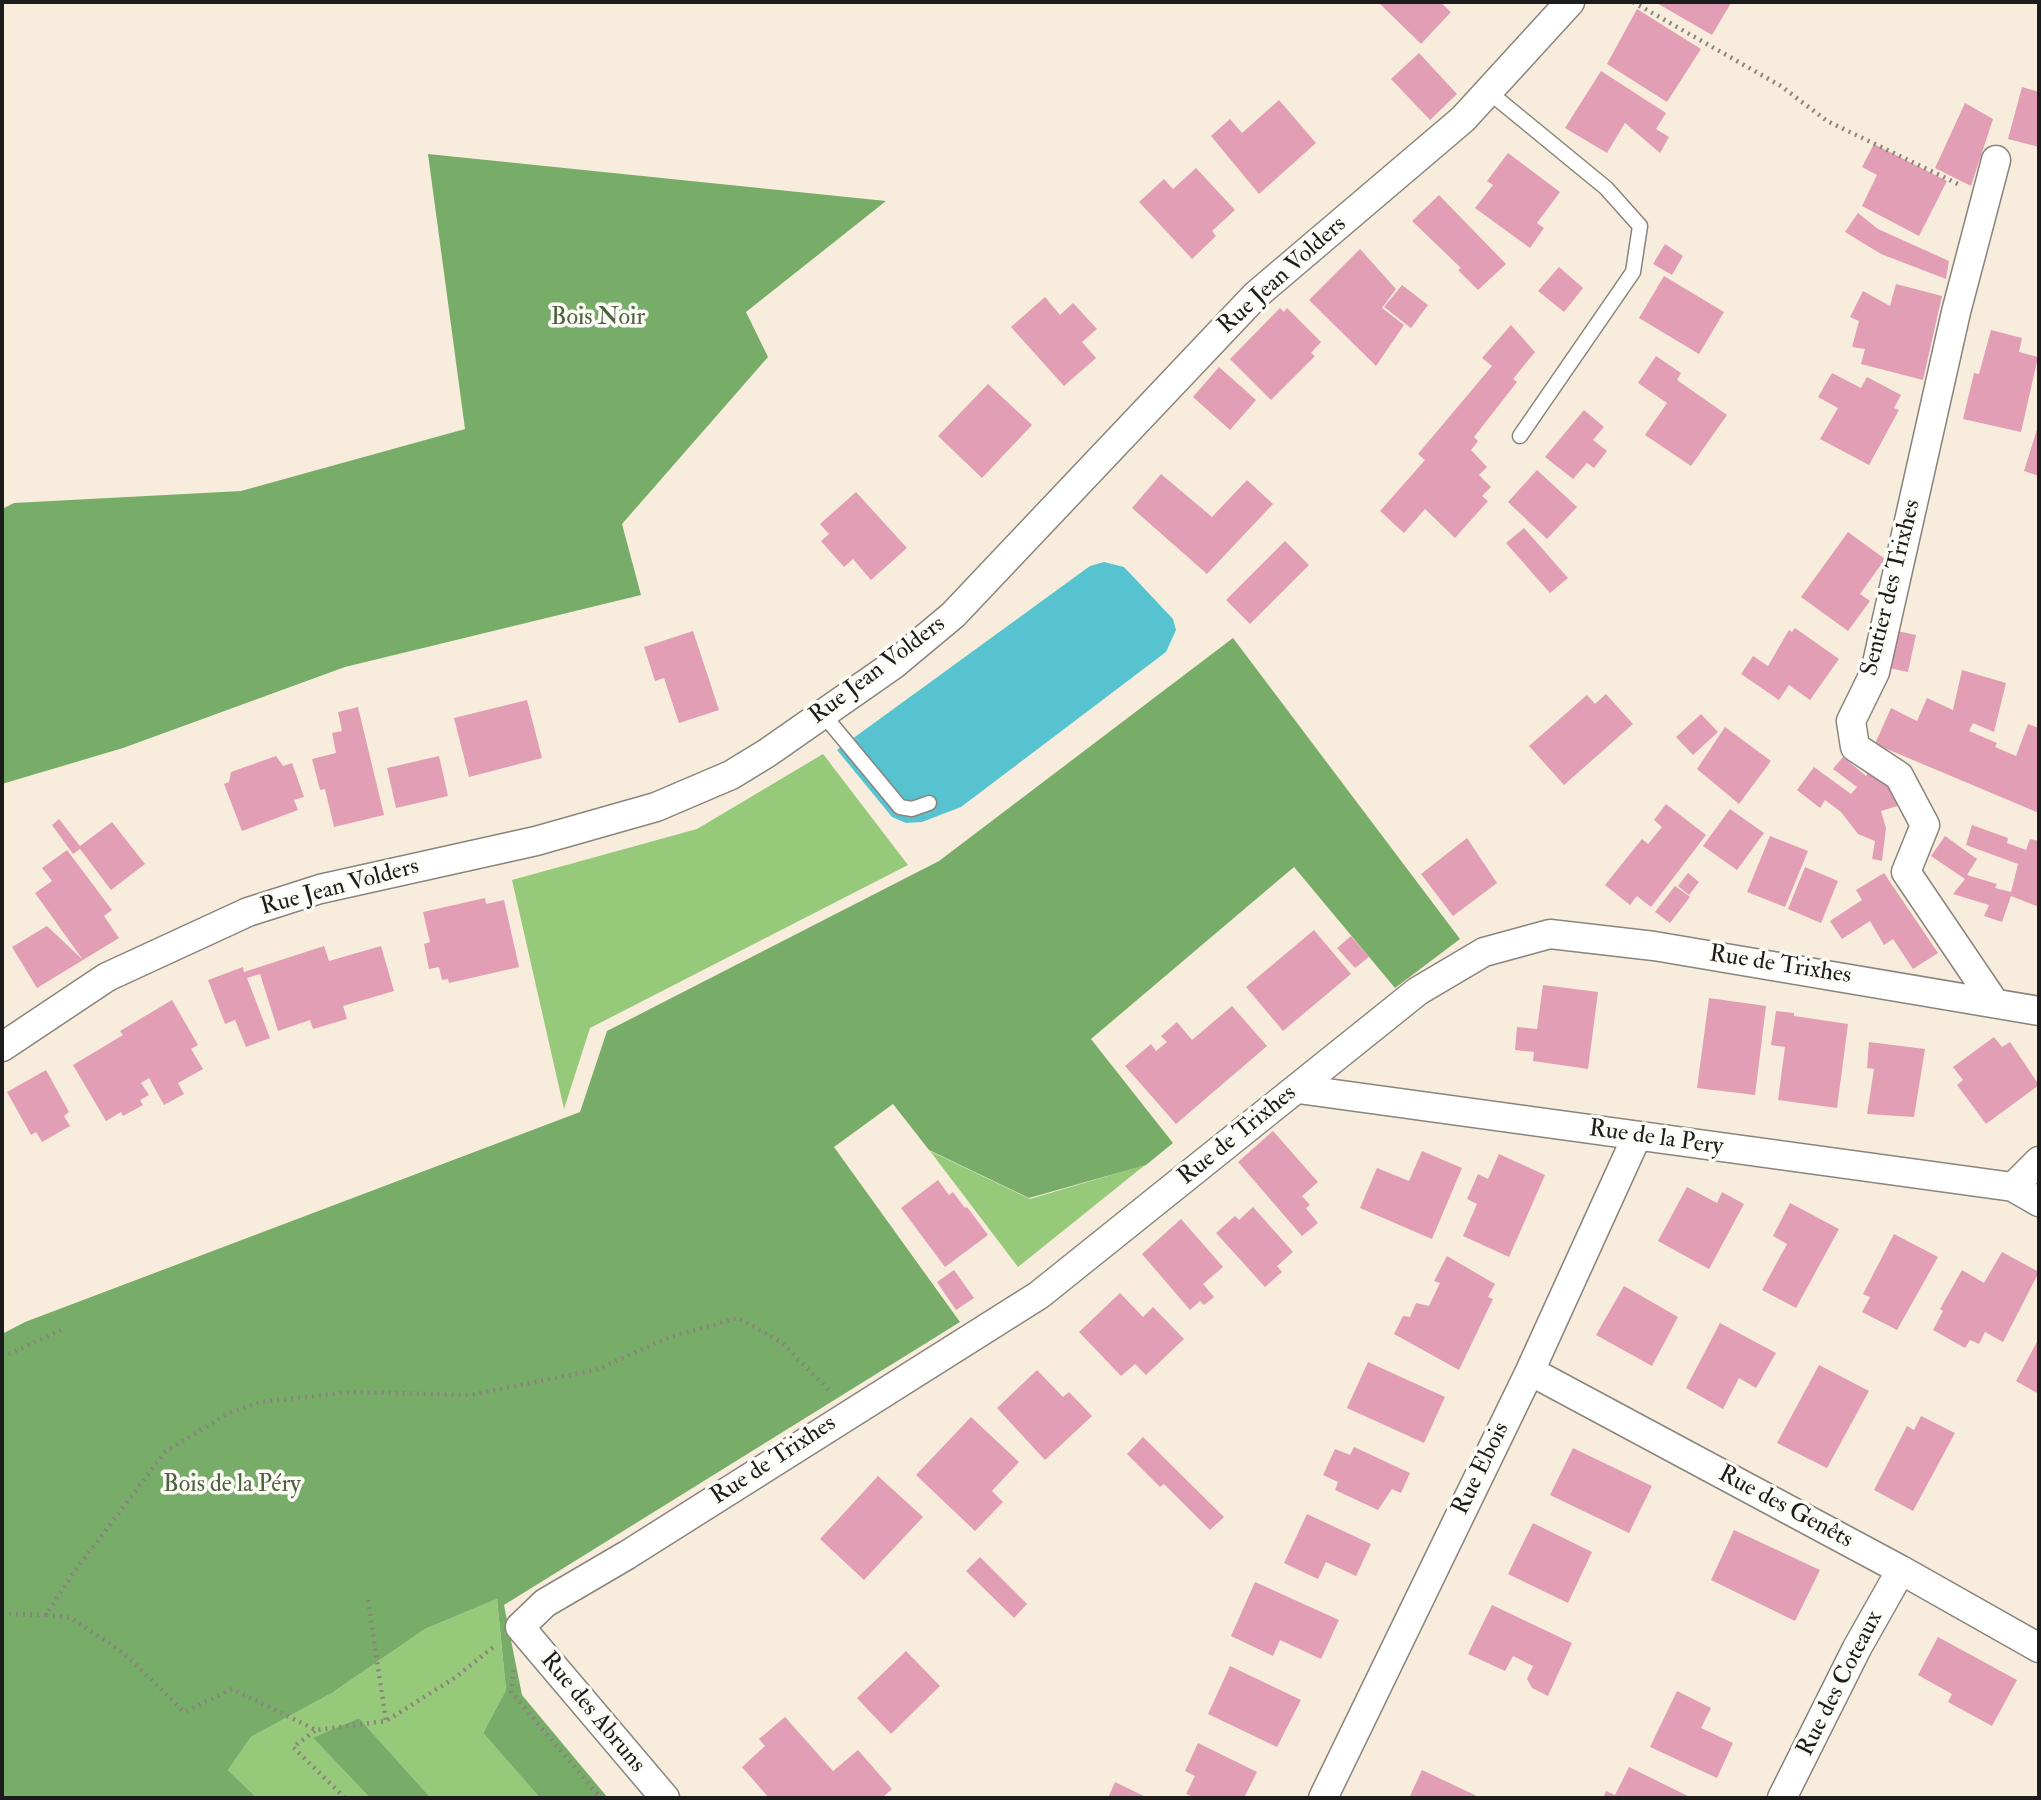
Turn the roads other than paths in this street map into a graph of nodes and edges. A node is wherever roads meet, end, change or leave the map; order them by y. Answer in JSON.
{"nodes":[{"id":1,"x":1570,"y":2,"type":"edge"},
{"id":2,"x":1489,"y":92,"type":"junction"},
{"id":3,"x":1996,"y":159,"type":"dead end"},
{"id":4,"x":1520,"y":436,"type":"dead end"},
{"id":5,"x":822,"y":713,"type":"junction"},
{"id":6,"x":929,"y":803,"type":"dead end"},
{"id":7,"x":1994,"y":1002,"type":"junction"},
{"id":8,"x":2039,"y":1011,"type":"edge"},
{"id":9,"x":2,"y":1047,"type":"edge"},
{"id":10,"x":1298,"y":1089,"type":"junction"},
{"id":11,"x":1637,"y":1136,"type":"junction"},
{"id":12,"x":2039,"y":1161,"type":"edge"},
{"id":13,"x":2013,"y":1187,"type":"junction"},
{"id":14,"x":2039,"y":1202,"type":"edge"},
{"id":15,"x":1530,"y":1371,"type":"junction"},
{"id":16,"x":1901,"y":1570,"type":"junction"},
{"id":17,"x":520,"y":1627,"type":"joint"},
{"id":18,"x":2039,"y":1648,"type":"edge"},
{"id":19,"x":665,"y":1798,"type":"edge"},
{"id":20,"x":1323,"y":1798,"type":"edge"},
{"id":21,"x":1782,"y":1798,"type":"edge"}],
"edges":[{"from":1,"to":2,"type":"street","name":"Rue Jean Volders"},
{"from":2,"to":4,"type":"lane"},
{"from":2,"to":5,"type":"street","name":"Rue Jean Volders"},
{"from":3,"to":7,"type":"street","name":"Sentier des Trixhes"},
{"from":5,"to":6,"type":"lane"},
{"from":5,"to":9,"type":"street","name":"Rue Jean Volders"},
{"from":7,"to":8,"type":"street","name":"Rue de Trixhes"},
{"from":7,"to":10,"type":"street","name":"Rue de Trixhes"},
{"from":10,"to":11,"type":"street","name":"Rue de la Pery"},
{"from":10,"to":17,"type":"street","name":"Rue de Trixhes"},
{"from":11,"to":13,"type":"street","name":"Rue de la Pery"},
{"from":11,"to":15,"type":"street","name":"Rue Ebois"},
{"from":12,"to":13,"type":"street"},
{"from":13,"to":14,"type":"street","name":"Rue de la Pery"},
{"from":15,"to":16,"type":"street","name":"Rue des Genêts"},
{"from":15,"to":20,"type":"street","name":"Rue Ebois"},
{"from":16,"to":18,"type":"street","name":"Rue des Genêts"},
{"from":16,"to":21,"type":"street","name":"Rue des Coteaux"},
{"from":17,"to":19,"type":"street","name":"Rue des Abruns"}]}
